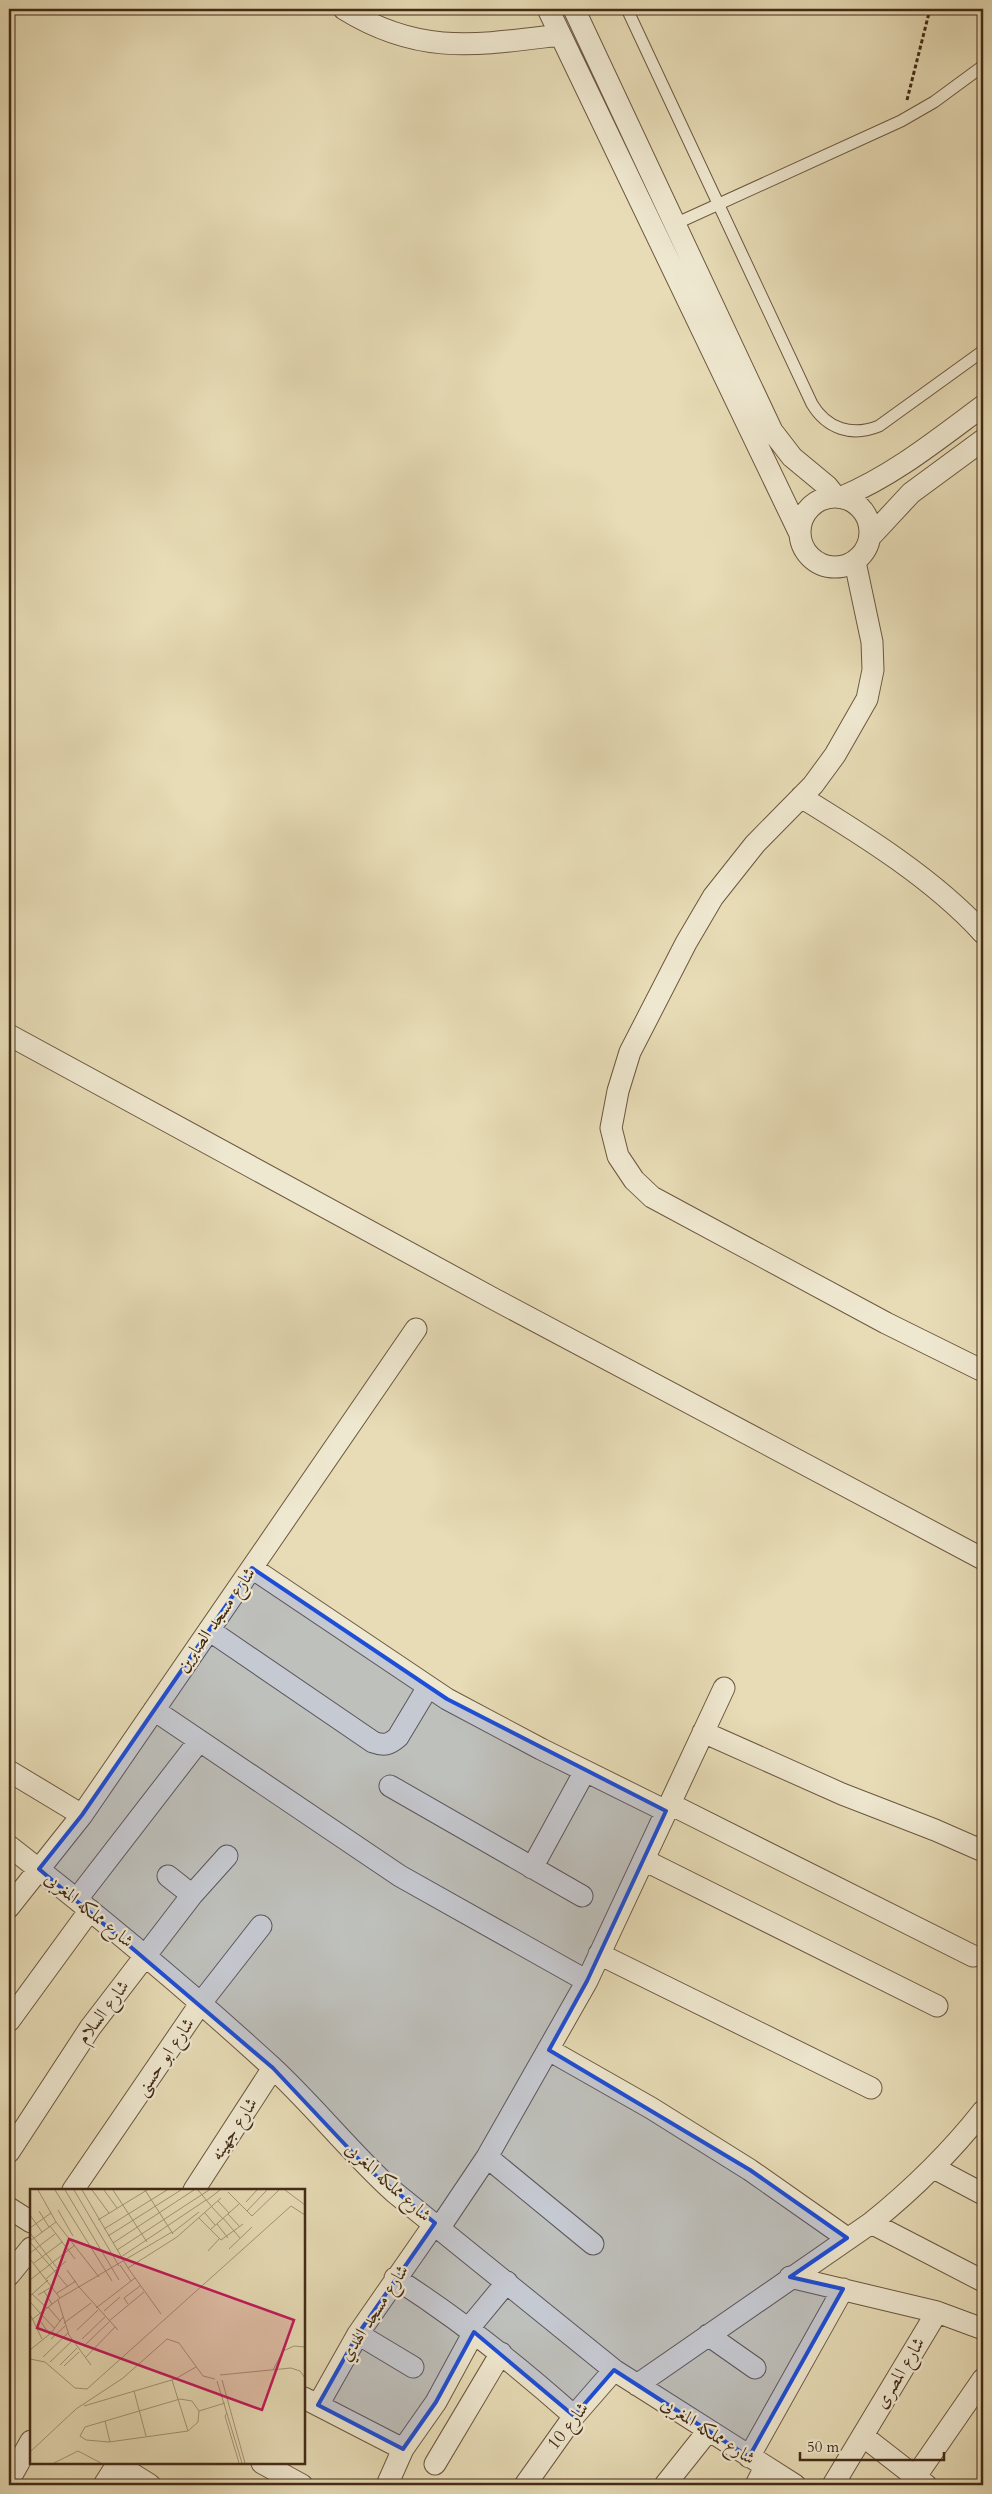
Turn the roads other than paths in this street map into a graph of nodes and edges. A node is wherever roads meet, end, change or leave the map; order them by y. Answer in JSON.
{"nodes":[{"id":1,"x":344,"y":9,"type":"edge"},
{"id":2,"x":548,"y":9,"type":"edge"},
{"id":3,"x":574,"y":9,"type":"edge"},
{"id":4,"x":627,"y":9,"type":"edge"},
{"id":5,"x":560,"y":35,"type":"junction"},
{"id":6,"x":983,"y":66,"type":"edge"},
{"id":7,"x":719,"y":205,"type":"junction"},
{"id":8,"x":675,"y":224,"type":"junction"},
{"id":9,"x":983,"y":351,"type":"edge"},
{"id":10,"x":983,"y":406,"type":"edge"},
{"id":11,"x":983,"y":440,"type":"edge"},
{"id":12,"x":838,"y":497,"type":"junction"},
{"id":13,"x":800,"y":534,"type":"junction"},
{"id":14,"x":871,"y":536,"type":"junction"},
{"id":15,"x":855,"y":562,"type":"junction"},
{"id":16,"x":801,"y":797,"type":"junction"},
{"id":17,"x":983,"y":933,"type":"edge"},
{"id":18,"x":9,"y":1035,"type":"edge"},
{"id":19,"x":416,"y":1329,"type":"dead end"},
{"id":20,"x":983,"y":1371,"type":"edge"},
{"id":21,"x":983,"y":1559,"type":"edge"},
{"id":22,"x":252,"y":1568,"type":"junction"},
{"id":23,"x":209,"y":1630,"type":"junction"},
{"id":24,"x":428,"y":1687,"type":"junction"},
{"id":25,"x":724,"y":1688,"type":"dead end"},
{"id":26,"x":154,"y":1710,"type":"junction"},
{"id":27,"x":703,"y":1732,"type":"junction"},
{"id":28,"x":199,"y":1741,"type":"junction"},
{"id":29,"x":9,"y":1771,"type":"edge"},
{"id":30,"x":585,"y":1771,"type":"junction"},
{"id":31,"x":390,"y":1786,"type":"dead end"},
{"id":32,"x":668,"y":1808,"type":"junction"},
{"id":33,"x":82,"y":1815,"type":"junction"},
{"id":34,"x":9,"y":1846,"type":"edge"},
{"id":35,"x":983,"y":1851,"type":"edge"},
{"id":36,"x":227,"y":1856,"type":"dead end"},
{"id":37,"x":644,"y":1860,"type":"junction"},
{"id":38,"x":532,"y":1868,"type":"junction"},
{"id":39,"x":39,"y":1869,"type":"junction"},
{"id":40,"x":168,"y":1876,"type":"dead end"},
{"id":41,"x":192,"y":1895,"type":"junction"},
{"id":42,"x":582,"y":1896,"type":"dead end"},
{"id":43,"x":84,"y":1904,"type":"junction"},
{"id":44,"x":9,"y":1906,"type":"edge"},
{"id":45,"x":261,"y":1926,"type":"dead end"},
{"id":46,"x":599,"y":1954,"type":"junction"},
{"id":47,"x":973,"y":1956,"type":"dead end"},
{"id":48,"x":145,"y":1957,"type":"junction"},
{"id":49,"x":587,"y":1981,"type":"junction"},
{"id":50,"x":200,"y":2004,"type":"junction"},
{"id":51,"x":938,"y":2006,"type":"dead end"},
{"id":52,"x":9,"y":2021,"type":"edge"},
{"id":53,"x":549,"y":2050,"type":"junction"},
{"id":54,"x":274,"y":2068,"type":"junction"},
{"id":55,"x":871,"y":2088,"type":"dead end"},
{"id":56,"x":983,"y":2111,"type":"edge"},
{"id":57,"x":9,"y":2152,"type":"edge"},
{"id":58,"x":487,"y":2157,"type":"junction"},
{"id":59,"x":934,"y":2168,"type":"junction"},
{"id":60,"x":74,"y":2189,"type":"edge"},
{"id":61,"x":195,"y":2189,"type":"edge"},
{"id":62,"x":983,"y":2194,"type":"edge"},
{"id":63,"x":9,"y":2208,"type":"edge"},
{"id":64,"x":30,"y":2221,"type":"edge"},
{"id":65,"x":870,"y":2223,"type":"junction"},
{"id":66,"x":437,"y":2225,"type":"junction"},
{"id":67,"x":847,"y":2238,"type":"junction"},
{"id":68,"x":593,"y":2244,"type":"dead end"},
{"id":69,"x":30,"y":2249,"type":"edge"},
{"id":70,"x":9,"y":2275,"type":"edge"},
{"id":71,"x":790,"y":2277,"type":"junction"},
{"id":72,"x":395,"y":2278,"type":"junction"},
{"id":73,"x":983,"y":2281,"type":"edge"},
{"id":74,"x":507,"y":2282,"type":"junction"},
{"id":75,"x":843,"y":2290,"type":"junction"},
{"id":76,"x":937,"y":2312,"type":"junction"},
{"id":77,"x":983,"y":2329,"type":"edge"},
{"id":78,"x":471,"y":2330,"type":"junction"},
{"id":79,"x":358,"y":2334,"type":"junction"},
{"id":80,"x":708,"y":2335,"type":"junction"},
{"id":81,"x":501,"y":2353,"type":"junction"},
{"id":82,"x":413,"y":2367,"type":"dead end"},
{"id":83,"x":755,"y":2368,"type":"dead end"},
{"id":84,"x":614,"y":2370,"type":"junction"},
{"id":85,"x":983,"y":2379,"type":"edge"},
{"id":86,"x":637,"y":2385,"type":"junction"},
{"id":87,"x":311,"y":2402,"type":"edge"},
{"id":88,"x":574,"y":2416,"type":"junction"},
{"id":89,"x":708,"y":2431,"type":"junction"},
{"id":90,"x":863,"y":2436,"type":"junction"},
{"id":91,"x":30,"y":2443,"type":"edge"},
{"id":92,"x":403,"y":2449,"type":"junction"},
{"id":93,"x":116,"y":2464,"type":"edge"},
{"id":94,"x":118,"y":2464,"type":"edge"},
{"id":95,"x":264,"y":2464,"type":"edge"},
{"id":96,"x":435,"y":2464,"type":"dead end"},
{"id":97,"x":757,"y":2470,"type":"edge"},
{"id":98,"x":9,"y":2480,"type":"edge"},
{"id":99,"x":921,"y":2481,"type":"edge"},
{"id":100,"x":104,"y":2485,"type":"edge"},
{"id":101,"x":150,"y":2485,"type":"edge"},
{"id":102,"x":302,"y":2485,"type":"edge"},
{"id":103,"x":387,"y":2485,"type":"edge"},
{"id":104,"x":525,"y":2485,"type":"edge"},
{"id":105,"x":666,"y":2485,"type":"edge"},
{"id":106,"x":795,"y":2485,"type":"edge"},
{"id":107,"x":833,"y":2485,"type":"edge"}],
"edges":[{"from":1,"to":5,"type":"street"},
{"from":2,"to":5,"type":"street"},
{"from":3,"to":8,"type":"street"},
{"from":4,"to":7,"type":"lane"},
{"from":5,"to":13,"type":"street"},
{"from":6,"to":7,"type":"lane"},
{"from":7,"to":8,"type":"lane"},
{"from":7,"to":9,"type":"lane"},
{"from":8,"to":12,"type":"street"},
{"from":10,"to":12,"type":"street"},
{"from":11,"to":14,"type":"street"},
{"from":12,"to":13,"type":"street"},
{"from":12,"to":14,"type":"street"},
{"from":13,"to":15,"type":"street"},
{"from":14,"to":15,"type":"street"},
{"from":15,"to":16,"type":"street"},
{"from":16,"to":17,"type":"street"},
{"from":16,"to":20,"type":"street"},
{"from":18,"to":21,"type":"street"},
{"from":19,"to":22,"type":"street","name":"شارع مسجد الصابرين"},
{"from":22,"to":23,"type":"street","name":"شارع مسجد الصابرين"},
{"from":22,"to":24,"type":"street"},
{"from":23,"to":24,"type":"street"},
{"from":23,"to":26,"type":"street","name":"شارع مسجد الصابرين"},
{"from":24,"to":30,"type":"street"},
{"from":25,"to":27,"type":"street","name":"شارع مسجد الهدي"},
{"from":26,"to":28,"type":"street"},
{"from":26,"to":33,"type":"street","name":"شارع مسجد الصابرين"},
{"from":27,"to":32,"type":"street","name":"شارع مسجد الهدي"},
{"from":27,"to":35,"type":"street"},
{"from":28,"to":43,"type":"street"},
{"from":28,"to":49,"type":"street"},
{"from":29,"to":33,"type":"street"},
{"from":30,"to":32,"type":"street"},
{"from":30,"to":38,"type":"street"},
{"from":31,"to":38,"type":"street"},
{"from":32,"to":37,"type":"street","name":"شارع مسجد الهدي"},
{"from":32,"to":47,"type":"street"},
{"from":33,"to":39,"type":"street","name":"شارع مسجد الصابرين"},
{"from":34,"to":39,"type":"street","name":"شارع مملكه المغربى"},
{"from":36,"to":41,"type":"street","name":"شارع السلام"},
{"from":37,"to":46,"type":"street","name":"شارع مسجد الهدي"},
{"from":37,"to":51,"type":"street"},
{"from":38,"to":42,"type":"street"},
{"from":39,"to":43,"type":"street","name":"شارع مملكه المغربى"},
{"from":39,"to":44,"type":"street","name":"شارع مسجد الصابرين"},
{"from":40,"to":41,"type":"street"},
{"from":41,"to":48,"type":"street","name":"شارع السلام"},
{"from":43,"to":48,"type":"street","name":"شارع مملكه المغربى"},
{"from":43,"to":52,"type":"street"},
{"from":45,"to":50,"type":"street","name":"شارع ابو حسنى"},
{"from":46,"to":49,"type":"street","name":"شارع مسجد الهدي"},
{"from":46,"to":55,"type":"street"},
{"from":48,"to":50,"type":"street","name":"شارع مملكه المغربى"},
{"from":48,"to":57,"type":"street","name":"شارع السلام"},
{"from":49,"to":53,"type":"street","name":"شارع مسجد الهدي"},
{"from":50,"to":54,"type":"street","name":"شارع مملكه المغربى"},
{"from":50,"to":60,"type":"street","name":"شارع ابو حسنى"},
{"from":53,"to":58,"type":"street","name":"شارع مسجد الهدي"},
{"from":53,"to":67,"type":"street"},
{"from":54,"to":61,"type":"street","name":"شارع جهينه"},
{"from":54,"to":66,"type":"street","name":"شارع مملكه المغربى"},
{"from":56,"to":59,"type":"street"},
{"from":58,"to":66,"type":"street","name":"شارع مسجد الهدي"},
{"from":58,"to":68,"type":"street"},
{"from":59,"to":62,"type":"street"},
{"from":59,"to":65,"type":"street"},
{"from":63,"to":64,"type":"street"},
{"from":65,"to":67,"type":"street"},
{"from":65,"to":73,"type":"street"},
{"from":66,"to":72,"type":"street","name":"شارع مسجد الهدي"},
{"from":66,"to":74,"type":"street","name":"شارع مملكه المغربى"},
{"from":67,"to":71,"type":"street"},
{"from":69,"to":70,"type":"street"},
{"from":71,"to":75,"type":"street"},
{"from":71,"to":80,"type":"street"},
{"from":72,"to":78,"type":"street"},
{"from":72,"to":79,"type":"street","name":"شارع مسجد الهدي"},
{"from":74,"to":78,"type":"street"},
{"from":74,"to":84,"type":"street","name":"شارع مملكه المغربى"},
{"from":75,"to":76,"type":"street"},
{"from":75,"to":97,"type":"street"},
{"from":76,"to":77,"type":"street"},
{"from":76,"to":90,"type":"street","name":"شارع المصرى"},
{"from":78,"to":81,"type":"street"},
{"from":78,"to":92,"type":"street"},
{"from":79,"to":82,"type":"street"},
{"from":79,"to":87,"type":"street","name":"شارع مسجد الهدي"},
{"from":80,"to":83,"type":"street"},
{"from":80,"to":86,"type":"street"},
{"from":81,"to":88,"type":"street"},
{"from":81,"to":96,"type":"street"},
{"from":84,"to":86,"type":"street","name":"شارع مملكه المغربى"},
{"from":84,"to":88,"type":"street","name":"شارع 10"},
{"from":85,"to":99,"type":"street"},
{"from":86,"to":89,"type":"street","name":"شارع مملكه المغربى"},
{"from":87,"to":92,"type":"street"},
{"from":88,"to":104,"type":"street","name":"شارع 10"},
{"from":89,"to":97,"type":"street","name":"شارع مملكه المغربى"},
{"from":89,"to":105,"type":"street"},
{"from":90,"to":99,"type":"street"},
{"from":90,"to":107,"type":"street","name":"شارع المصرى"},
{"from":91,"to":98,"type":"street"},
{"from":92,"to":103,"type":"street"},
{"from":93,"to":100,"type":"street"},
{"from":94,"to":101,"type":"street"},
{"from":95,"to":102,"type":"street"},
{"from":97,"to":106,"type":"street","name":"شارع مملكه المغربى"}]}
